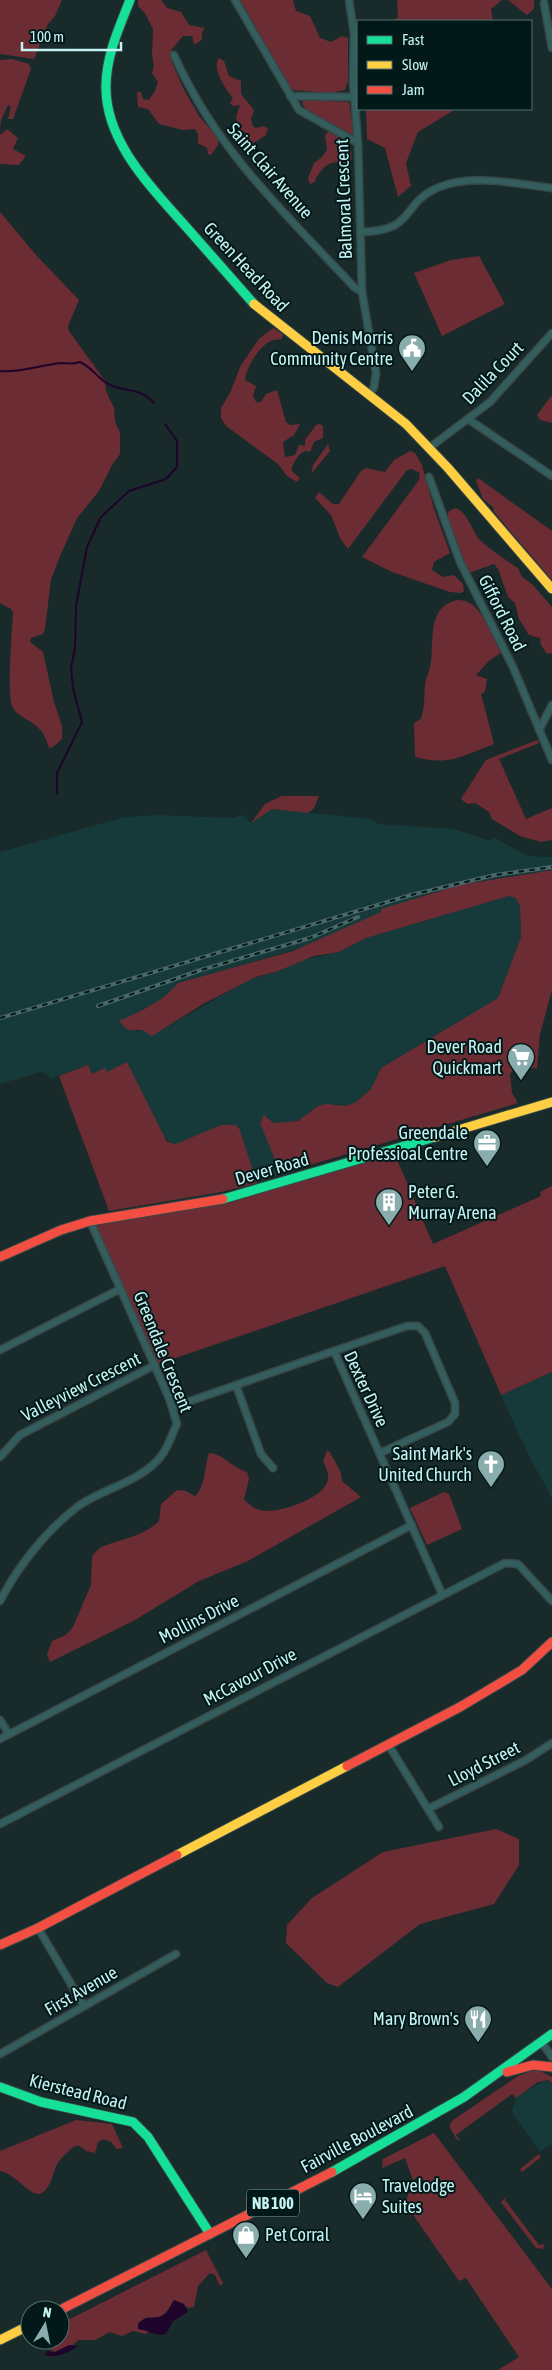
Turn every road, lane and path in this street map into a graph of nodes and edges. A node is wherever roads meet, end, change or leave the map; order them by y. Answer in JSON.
{"nodes":[{"id":1,"x":130,"y":0,"type":"edge"},
{"id":2,"x":235,"y":0,"type":"edge"},
{"id":3,"x":349,"y":0,"type":"edge"},
{"id":4,"x":544,"y":3,"type":"dead end"},
{"id":5,"x":552,"y":48,"type":"edge"},
{"id":6,"x":174,"y":54,"type":"dead end"},
{"id":7,"x":290,"y":96,"type":"junction"},
{"id":8,"x":354,"y":97,"type":"junction"},
{"id":9,"x":358,"y":143,"type":"junction"},
{"id":10,"x":552,"y":188,"type":"edge"},
{"id":11,"x":361,"y":232,"type":"junction"},
{"id":12,"x":362,"y":292,"type":"junction"},
{"id":13,"x":552,"y":333,"type":"edge"},
{"id":14,"x":370,"y":395,"type":"junction"},
{"id":15,"x":468,"y":419,"type":"junction"},
{"id":16,"x":429,"y":448,"type":"junction"},
{"id":17,"x":552,"y":476,"type":"edge"},
{"id":18,"x":430,"y":477,"type":"dead end"},
{"id":19,"x":552,"y":589,"type":"edge"},
{"id":20,"x":552,"y":705,"type":"edge"},
{"id":21,"x":539,"y":730,"type":"junction"},
{"id":22,"x":552,"y":760,"type":"edge"},
{"id":23,"x":552,"y":1102,"type":"edge"},
{"id":24,"x":90,"y":1221,"type":"junction"},
{"id":25,"x":0,"y":1257,"type":"edge"},
{"id":26,"x":120,"y":1289,"type":"junction"},
{"id":27,"x":0,"y":1350,"type":"edge"},
{"id":28,"x":334,"y":1351,"type":"junction"},
{"id":29,"x":155,"y":1365,"type":"junction"},
{"id":30,"x":236,"y":1385,"type":"junction"},
{"id":31,"x":173,"y":1407,"type":"junction"},
{"id":32,"x":380,"y":1453,"type":"junction"},
{"id":33,"x":0,"y":1457,"type":"edge"},
{"id":34,"x":273,"y":1468,"type":"dead end"},
{"id":35,"x":412,"y":1525,"type":"junction"},
{"id":36,"x":442,"y":1594,"type":"junction"},
{"id":37,"x":0,"y":1601,"type":"edge"},
{"id":38,"x":552,"y":1601,"type":"edge"},
{"id":39,"x":552,"y":1642,"type":"edge"},
{"id":40,"x":0,"y":1720,"type":"edge"},
{"id":41,"x":9,"y":1734,"type":"junction"},
{"id":42,"x":0,"y":1739,"type":"edge"},
{"id":43,"x":552,"y":1743,"type":"edge"},
{"id":44,"x":388,"y":1744,"type":"junction"},
{"id":45,"x":428,"y":1809,"type":"junction"},
{"id":46,"x":0,"y":1824,"type":"edge"},
{"id":47,"x":439,"y":1827,"type":"dead end"},
{"id":48,"x":38,"y":1928,"type":"junction"},
{"id":49,"x":0,"y":1945,"type":"edge"},
{"id":50,"x":176,"y":1954,"type":"dead end"},
{"id":51,"x":84,"y":2006,"type":"junction"},
{"id":52,"x":552,"y":2034,"type":"edge"},
{"id":53,"x":542,"y":2043,"type":"junction"},
{"id":54,"x":0,"y":2054,"type":"edge"},
{"id":55,"x":552,"y":2057,"type":"edge"},
{"id":56,"x":552,"y":2067,"type":"edge"},
{"id":57,"x":501,"y":2074,"type":"junction"},
{"id":58,"x":0,"y":2087,"type":"edge"},
{"id":59,"x":210,"y":2234,"type":"junction"},
{"id":60,"x":70,"y":2305,"type":"edge"},
{"id":61,"x":20,"y":2330,"type":"edge"},
{"id":62,"x":0,"y":2340,"type":"edge"}],
"edges":[{"from":1,"to":14,"type":"main road","name":"Green Head Road"},
{"from":2,"to":7,"type":"street"},
{"from":3,"to":8,"type":"street","name":"Balmoral Crescent"},
{"from":4,"to":5,"type":"street"},
{"from":6,"to":12,"type":"street","name":"Saint Clair Avenue"},
{"from":7,"to":8,"type":"street"},
{"from":7,"to":9,"type":"street"},
{"from":8,"to":9,"type":"street","name":"Balmoral Crescent"},
{"from":9,"to":11,"type":"street","name":"Balmoral Crescent"},
{"from":10,"to":11,"type":"street"},
{"from":11,"to":12,"type":"street","name":"Balmoral Crescent"},
{"from":12,"to":14,"type":"street","name":"Balmoral Crescent"},
{"from":13,"to":15,"type":"street","name":"Dalila Court"},
{"from":14,"to":16,"type":"main road","name":"Green Head Road"},
{"from":15,"to":16,"type":"street","name":"Dalila Court"},
{"from":15,"to":17,"type":"street"},
{"from":16,"to":19,"type":"main road","name":"Green Head Road"},
{"from":18,"to":21,"type":"street","name":"Gifford Road"},
{"from":20,"to":21,"type":"street"},
{"from":21,"to":22,"type":"street","name":"Gifford Road"},
{"from":23,"to":24,"type":"main road","name":"Dever Road"},
{"from":24,"to":25,"type":"main road","name":"Dever Road"},
{"from":24,"to":26,"type":"street","name":"Greendale Crescent"},
{"from":26,"to":27,"type":"street"},
{"from":26,"to":29,"type":"street","name":"Greendale Crescent"},
{"from":28,"to":30,"type":"street","name":"Dexter Drive"},
{"from":28,"to":32,"type":"street","name":"Dexter Drive"},
{"from":28,"to":32,"type":"street"},
{"from":29,"to":31,"type":"street","name":"Greendale Crescent"},
{"from":29,"to":33,"type":"street","name":"Valleyview Crescent"},
{"from":30,"to":31,"type":"street","name":"Dexter Drive"},
{"from":30,"to":34,"type":"street"},
{"from":31,"to":37,"type":"street","name":"Greendale Crescent"},
{"from":32,"to":35,"type":"street","name":"Dexter Drive"},
{"from":35,"to":36,"type":"street","name":"Dexter Drive"},
{"from":35,"to":41,"type":"street","name":"Mollins Drive"},
{"from":36,"to":38,"type":"street","name":"McCavour Drive"},
{"from":36,"to":46,"type":"street","name":"McCavour Drive"},
{"from":39,"to":44,"type":"main road"},
{"from":40,"to":41,"type":"street"},
{"from":41,"to":42,"type":"street","name":"Mollins Drive"},
{"from":43,"to":45,"type":"street","name":"Lloyd Street"},
{"from":44,"to":45,"type":"street"},
{"from":44,"to":48,"type":"main road"},
{"from":45,"to":47,"type":"street"},
{"from":48,"to":49,"type":"main road"},
{"from":48,"to":51,"type":"street"},
{"from":50,"to":51,"type":"street","name":"First Avenue"},
{"from":51,"to":54,"type":"street","name":"First Avenue"},
{"from":52,"to":53,"type":"main road","name":"Fairville Boulevard","number":"NB 100"},
{"from":53,"to":55,"type":"street"},
{"from":53,"to":57,"type":"main road","name":"Fairville Boulevard","number":"NB 100"},
{"from":56,"to":57,"type":"main road"},
{"from":57,"to":59,"type":"main road","name":"Fairville Boulevard","number":"NB 100"},
{"from":58,"to":59,"type":"main road","name":"Kierstead Road"},
{"from":59,"to":60,"type":"main road","name":"Fairville Boulevard","number":"NB 100"},
{"from":61,"to":62,"type":"main road"}]}
